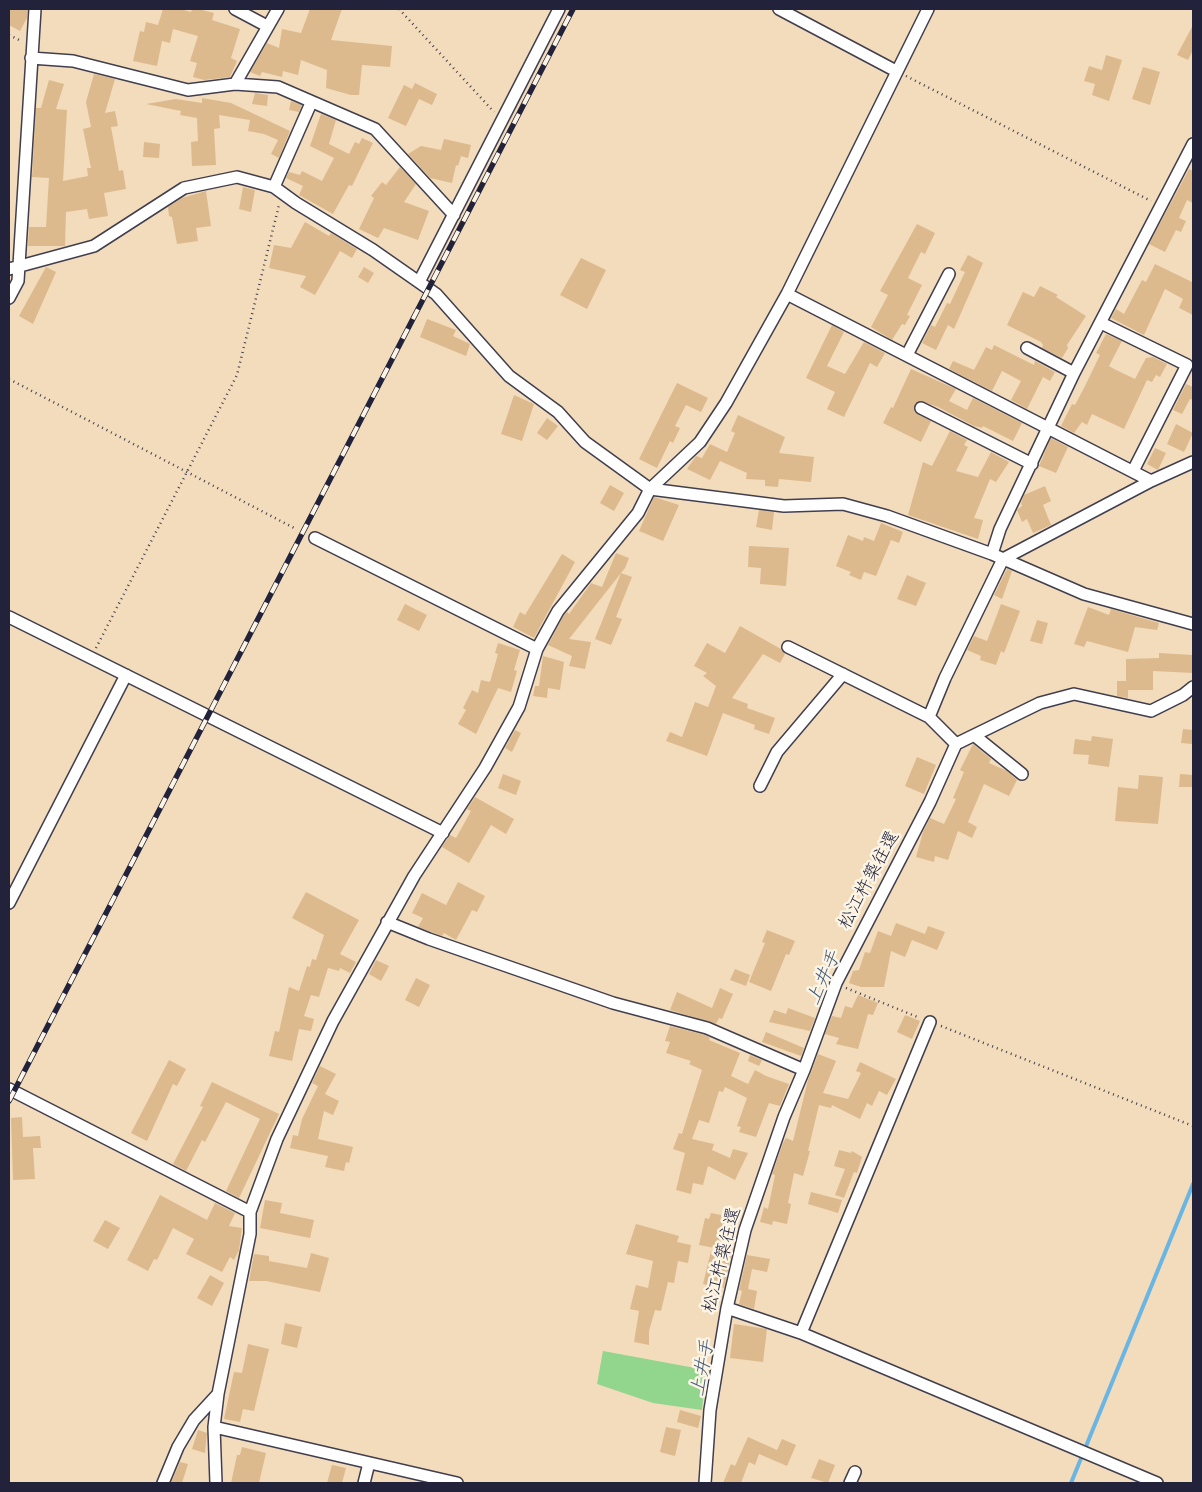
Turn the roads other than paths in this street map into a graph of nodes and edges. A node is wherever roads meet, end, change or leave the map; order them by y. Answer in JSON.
{"nodes":[{"id":1,"x":35,"y":9,"type":"edge"},
{"id":2,"x":235,"y":9,"type":"edge"},
{"id":3,"x":278,"y":9,"type":"edge"},
{"id":4,"x":559,"y":9,"type":"edge"},
{"id":5,"x":779,"y":9,"type":"edge"},
{"id":6,"x":928,"y":9,"type":"edge"},
{"id":7,"x":267,"y":26,"type":"junction"},
{"id":8,"x":31,"y":58,"type":"junction"},
{"id":9,"x":896,"y":71,"type":"junction"},
{"id":10,"x":235,"y":84,"type":"junction"},
{"id":11,"x":311,"y":103,"type":"junction"},
{"id":12,"x":1193,"y":144,"type":"edge"},
{"id":13,"x":1190,"y":160,"type":"edge"},
{"id":14,"x":278,"y":190,"type":"junction"},
{"id":15,"x":454,"y":215,"type":"junction"},
{"id":16,"x":14,"y":268,"type":"edge"},
{"id":17,"x":949,"y":274,"type":"dead end"},
{"id":18,"x":419,"y":282,"type":"junction"},
{"id":19,"x":787,"y":294,"type":"junction"},
{"id":20,"x":9,"y":298,"type":"edge"},
{"id":21,"x":1101,"y":323,"type":"junction"},
{"id":22,"x":1027,"y":348,"type":"dead end"},
{"id":23,"x":907,"y":355,"type":"junction"},
{"id":24,"x":1074,"y":372,"type":"junction"},
{"id":25,"x":921,"y":408,"type":"dead end"},
{"id":26,"x":1047,"y":427,"type":"junction"},
{"id":27,"x":1193,"y":462,"type":"edge"},
{"id":28,"x":1032,"y":464,"type":"junction"},
{"id":29,"x":1132,"y":471,"type":"junction"},
{"id":30,"x":1151,"y":481,"type":"junction"},
{"id":31,"x":650,"y":489,"type":"junction"},
{"id":32,"x":316,"y":538,"type":"dead end"},
{"id":33,"x":992,"y":554,"type":"junction"},
{"id":34,"x":1003,"y":559,"type":"junction"},
{"id":35,"x":9,"y":617,"type":"edge"},
{"id":36,"x":1193,"y":624,"type":"edge"},
{"id":37,"x":788,"y":647,"type":"dead end"},
{"id":38,"x":537,"y":649,"type":"junction"},
{"id":39,"x":843,"y":674,"type":"junction"},
{"id":40,"x":126,"y":675,"type":"junction"},
{"id":41,"x":1193,"y":687,"type":"edge"},
{"id":42,"x":1188,"y":696,"type":"edge"},
{"id":43,"x":929,"y":717,"type":"junction"},
{"id":44,"x":975,"y":736,"type":"junction"},
{"id":45,"x":956,"y":744,"type":"junction"},
{"id":46,"x":1022,"y":774,"type":"dead end"},
{"id":47,"x":760,"y":786,"type":"dead end"},
{"id":48,"x":442,"y":833,"type":"junction"},
{"id":49,"x":9,"y":903,"type":"edge"},
{"id":50,"x":387,"y":922,"type":"junction"},
{"id":51,"x":930,"y":1022,"type":"road end"},
{"id":52,"x":804,"y":1070,"type":"junction"},
{"id":53,"x":9,"y":1090,"type":"edge"},
{"id":54,"x":250,"y":1212,"type":"junction"},
{"id":55,"x":727,"y":1308,"type":"junction"},
{"id":56,"x":801,"y":1333,"type":"junction"},
{"id":57,"x":218,"y":1394,"type":"junction"},
{"id":58,"x":214,"y":1427,"type":"junction"},
{"id":59,"x":369,"y":1463,"type":"junction"},
{"id":60,"x":855,"y":1472,"type":"dead end"},
{"id":61,"x":163,"y":1483,"type":"edge"},
{"id":62,"x":216,"y":1483,"type":"edge"},
{"id":63,"x":364,"y":1483,"type":"edge"},
{"id":64,"x":457,"y":1483,"type":"edge"},
{"id":65,"x":704,"y":1483,"type":"edge"},
{"id":66,"x":850,"y":1483,"type":"edge"},
{"id":67,"x":1157,"y":1483,"type":"edge"}],
"edges":[{"from":1,"to":8,"type":"street"},
{"from":2,"to":7,"type":"street"},
{"from":3,"to":7,"type":"street"},
{"from":4,"to":15,"type":"street"},
{"from":5,"to":9,"type":"street"},
{"from":6,"to":9,"type":"street"},
{"from":7,"to":10,"type":"street"},
{"from":8,"to":10,"type":"street"},
{"from":8,"to":16,"type":"street"},
{"from":9,"to":19,"type":"street"},
{"from":10,"to":11,"type":"street"},
{"from":11,"to":14,"type":"street"},
{"from":11,"to":15,"type":"street"},
{"from":12,"to":13,"type":"street"},
{"from":13,"to":21,"type":"street"},
{"from":14,"to":16,"type":"street"},
{"from":14,"to":18,"type":"street"},
{"from":15,"to":18,"type":"street"},
{"from":16,"to":20,"type":"street"},
{"from":17,"to":23,"type":"street"},
{"from":18,"to":31,"type":"street"},
{"from":19,"to":23,"type":"street"},
{"from":19,"to":31,"type":"street"},
{"from":21,"to":24,"type":"street"},
{"from":21,"to":29,"type":"street"},
{"from":22,"to":24,"type":"street"},
{"from":23,"to":26,"type":"street"},
{"from":24,"to":26,"type":"street"},
{"from":25,"to":28,"type":"street"},
{"from":26,"to":28,"type":"street"},
{"from":26,"to":29,"type":"street"},
{"from":27,"to":30,"type":"street"},
{"from":28,"to":33,"type":"street"},
{"from":29,"to":30,"type":"street"},
{"from":30,"to":34,"type":"street"},
{"from":31,"to":33,"type":"street"},
{"from":31,"to":38,"type":"street"},
{"from":32,"to":38,"type":"street"},
{"from":33,"to":34,"type":"street"},
{"from":34,"to":36,"type":"street"},
{"from":34,"to":43,"type":"street"},
{"from":35,"to":40,"type":"street"},
{"from":37,"to":39,"type":"street"},
{"from":38,"to":48,"type":"street"},
{"from":39,"to":43,"type":"street"},
{"from":39,"to":47,"type":"street"},
{"from":40,"to":48,"type":"street"},
{"from":40,"to":49,"type":"street"},
{"from":41,"to":42,"type":"street"},
{"from":42,"to":44,"type":"street"},
{"from":43,"to":45,"type":"street"},
{"from":44,"to":45,"type":"street"},
{"from":44,"to":46,"type":"street"},
{"from":45,"to":52,"type":"street","name":"松江杵築往還"},
{"from":48,"to":50,"type":"street"},
{"from":50,"to":52,"type":"street"},
{"from":50,"to":54,"type":"street"},
{"from":51,"to":56,"type":"street"},
{"from":52,"to":55,"type":"street","name":"松江杵築往還"},
{"from":53,"to":54,"type":"street"},
{"from":54,"to":57,"type":"street"},
{"from":55,"to":56,"type":"street"},
{"from":55,"to":65,"type":"street","name":"松江杵築往還"},
{"from":56,"to":67,"type":"street"},
{"from":57,"to":58,"type":"street"},
{"from":57,"to":61,"type":"street"},
{"from":58,"to":59,"type":"street"},
{"from":58,"to":62,"type":"street"},
{"from":59,"to":63,"type":"street"},
{"from":59,"to":64,"type":"street"},
{"from":60,"to":66,"type":"street"}]}
